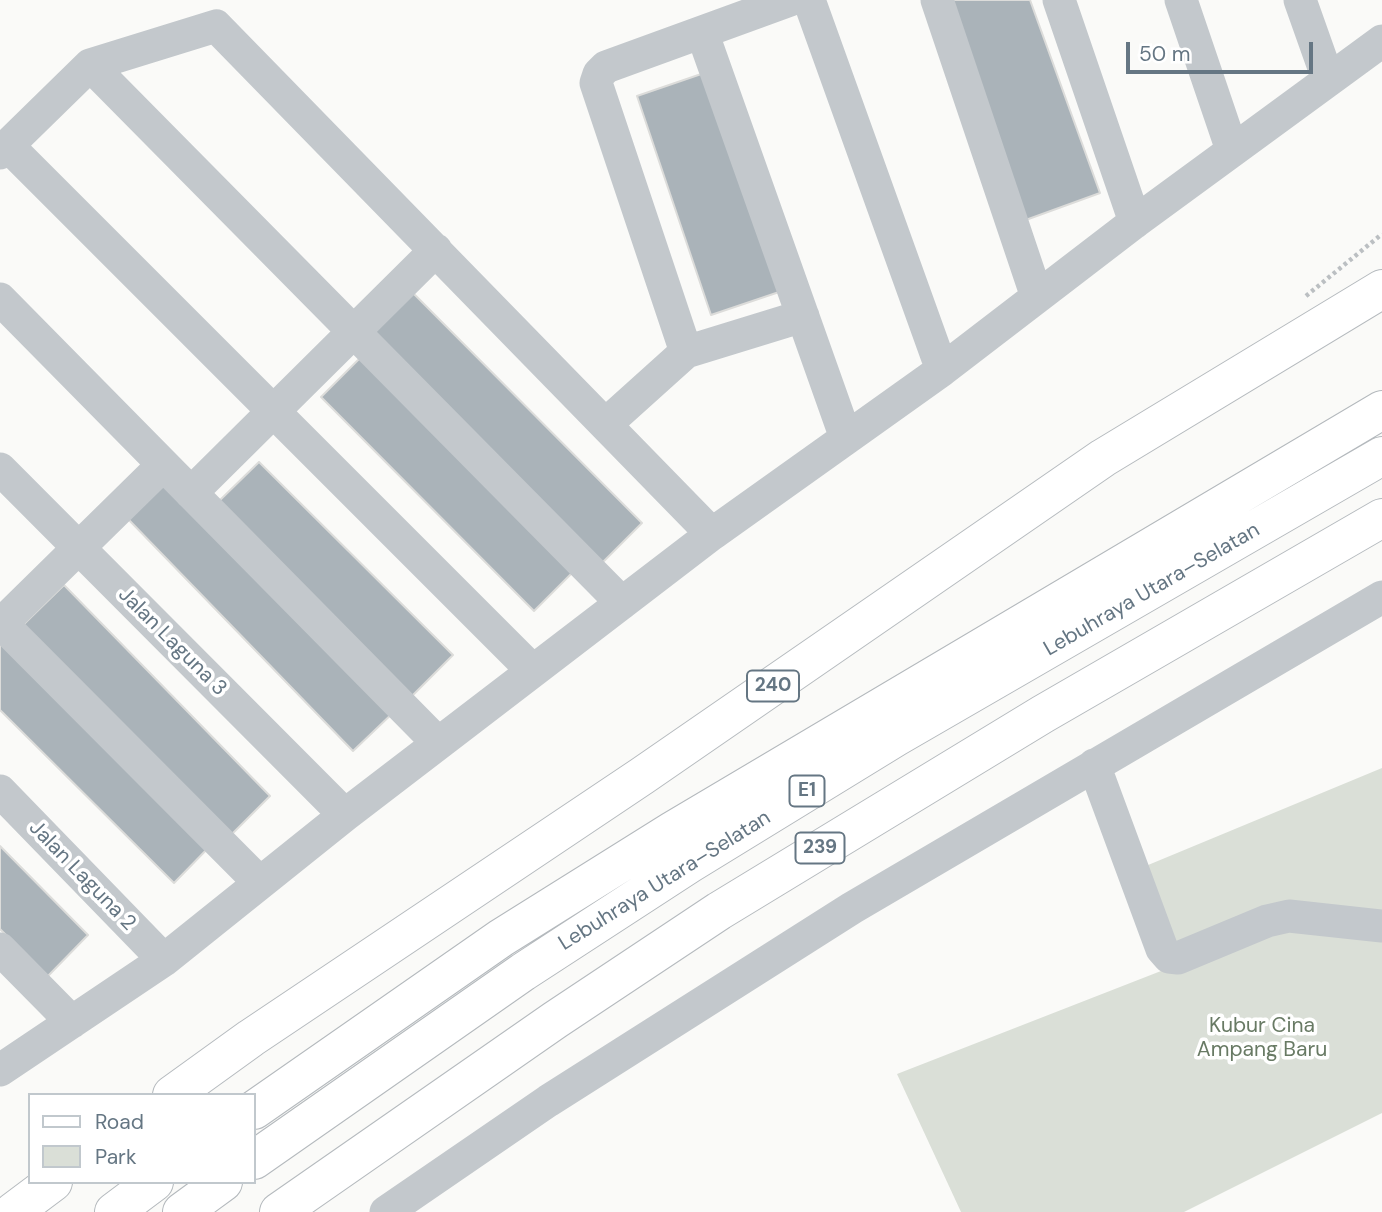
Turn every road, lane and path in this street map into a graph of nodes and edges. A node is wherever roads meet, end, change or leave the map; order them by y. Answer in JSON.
{"nodes":[{"id":1,"x":790,"y":0,"type":"edge"},
{"id":2,"x":809,"y":0,"type":"edge"},
{"id":3,"x":937,"y":0,"type":"edge"},
{"id":4,"x":1059,"y":0,"type":"edge"},
{"id":5,"x":1181,"y":0,"type":"edge"},
{"id":6,"x":1300,"y":0,"type":"edge"},
{"id":7,"x":702,"y":32,"type":"junction"},
{"id":8,"x":1382,"y":41,"type":"edge"},
{"id":9,"x":89,"y":65,"type":"junction"},
{"id":10,"x":1328,"y":79,"type":"junction"},
{"id":11,"x":4,"y":149,"type":"edge"},
{"id":12,"x":1232,"y":150,"type":"junction"},
{"id":13,"x":1135,"y":222,"type":"junction"},
{"id":14,"x":436,"y":250,"type":"junction"},
{"id":15,"x":1382,"y":289,"type":"edge"},
{"id":16,"x":1037,"y":297,"type":"junction"},
{"id":17,"x":0,"y":299,"type":"edge"},
{"id":18,"x":803,"y":316,"type":"junction"},
{"id":19,"x":354,"y":332,"type":"junction"},
{"id":20,"x":686,"y":352,"type":"junction"},
{"id":21,"x":942,"y":370,"type":"junction"},
{"id":22,"x":1382,"y":410,"type":"edge"},
{"id":23,"x":273,"y":411,"type":"junction"},
{"id":24,"x":606,"y":424,"type":"junction"},
{"id":25,"x":846,"y":438,"type":"junction"},
{"id":26,"x":1382,"y":456,"type":"edge"},
{"id":27,"x":163,"y":465,"type":"junction"},
{"id":28,"x":0,"y":469,"type":"edge"},
{"id":29,"x":191,"y":493,"type":"junction"},
{"id":30,"x":1382,"y":518,"type":"edge"},
{"id":31,"x":712,"y":534,"type":"junction"},
{"id":32,"x":78,"y":547,"type":"junction"},
{"id":33,"x":1382,"y":597,"type":"edge"},
{"id":34,"x":622,"y":603,"type":"junction"},
{"id":35,"x":1,"y":624,"type":"edge"},
{"id":36,"x":533,"y":671,"type":"junction"},
{"id":37,"x":438,"y":743,"type":"junction"},
{"id":38,"x":1094,"y":765,"type":"junction"},
{"id":39,"x":0,"y":791,"type":"edge"},
{"id":40,"x":345,"y":815,"type":"junction"},
{"id":41,"x":260,"y":883,"type":"junction"},
{"id":42,"x":1382,"y":926,"type":"edge"},
{"id":43,"x":0,"y":948,"type":"edge"},
{"id":44,"x":164,"y":961,"type":"junction"},
{"id":45,"x":72,"y":1022,"type":"junction"},
{"id":46,"x":0,"y":1070,"type":"edge"},
{"id":47,"x":175,"y":1093,"type":"edge"},
{"id":48,"x":256,"y":1109,"type":"edge"},
{"id":49,"x":256,"y":1159,"type":"edge"},
{"id":50,"x":50,"y":1184,"type":"edge"},
{"id":51,"x":151,"y":1184,"type":"edge"},
{"id":52,"x":220,"y":1184,"type":"edge"},
{"id":53,"x":13,"y":1212,"type":"edge"},
{"id":54,"x":114,"y":1212,"type":"edge"},
{"id":55,"x":182,"y":1212,"type":"edge"},
{"id":56,"x":279,"y":1212,"type":"edge"},
{"id":57,"x":386,"y":1212,"type":"edge"}],
"edges":[{"from":1,"to":7,"type":"street"},
{"from":2,"to":21,"type":"street"},
{"from":3,"to":16,"type":"street"},
{"from":4,"to":13,"type":"street"},
{"from":5,"to":12,"type":"street"},
{"from":6,"to":10,"type":"street"},
{"from":7,"to":18,"type":"street"},
{"from":7,"to":20,"type":"street"},
{"from":8,"to":10,"type":"street"},
{"from":9,"to":11,"type":"street"},
{"from":9,"to":14,"type":"street"},
{"from":9,"to":19,"type":"street"},
{"from":10,"to":12,"type":"street"},
{"from":11,"to":23,"type":"street"},
{"from":12,"to":13,"type":"street"},
{"from":13,"to":16,"type":"street"},
{"from":14,"to":19,"type":"street"},
{"from":14,"to":24,"type":"street"},
{"from":15,"to":47,"type":"main road","number":"240"},
{"from":16,"to":21,"type":"street"},
{"from":17,"to":27,"type":"street"},
{"from":18,"to":20,"type":"street"},
{"from":18,"to":25,"type":"street"},
{"from":19,"to":23,"type":"street"},
{"from":19,"to":34,"type":"street"},
{"from":20,"to":24,"type":"street"},
{"from":21,"to":25,"type":"street"},
{"from":22,"to":48,"type":"main road","name":"Lebuhraya Utara–Selatan","number":"E1"},
{"from":23,"to":29,"type":"street"},
{"from":23,"to":36,"type":"street"},
{"from":24,"to":31,"type":"street"},
{"from":25,"to":31,"type":"street"},
{"from":26,"to":49,"type":"main road","name":"Lebuhraya Utara–Selatan","number":"E1"},
{"from":27,"to":29,"type":"street"},
{"from":27,"to":32,"type":"street"},
{"from":28,"to":32,"type":"street","name":"Jalan Laguna 3"},
{"from":29,"to":37,"type":"street"},
{"from":30,"to":56,"type":"main road","number":"239"},
{"from":31,"to":34,"type":"street"},
{"from":32,"to":35,"type":"street"},
{"from":32,"to":40,"type":"street","name":"Jalan Laguna 3"},
{"from":33,"to":38,"type":"street"},
{"from":34,"to":36,"type":"street"},
{"from":35,"to":41,"type":"street"},
{"from":36,"to":37,"type":"street"},
{"from":37,"to":40,"type":"street"},
{"from":38,"to":42,"type":"street"},
{"from":38,"to":57,"type":"street"},
{"from":39,"to":44,"type":"street","name":"Jalan Laguna 2"},
{"from":40,"to":41,"type":"street"},
{"from":41,"to":44,"type":"street"},
{"from":43,"to":45,"type":"street"},
{"from":44,"to":45,"type":"street"},
{"from":45,"to":46,"type":"street"},
{"from":50,"to":53,"type":"main road"},
{"from":51,"to":54,"type":"main road"},
{"from":52,"to":55,"type":"main road"}]}
